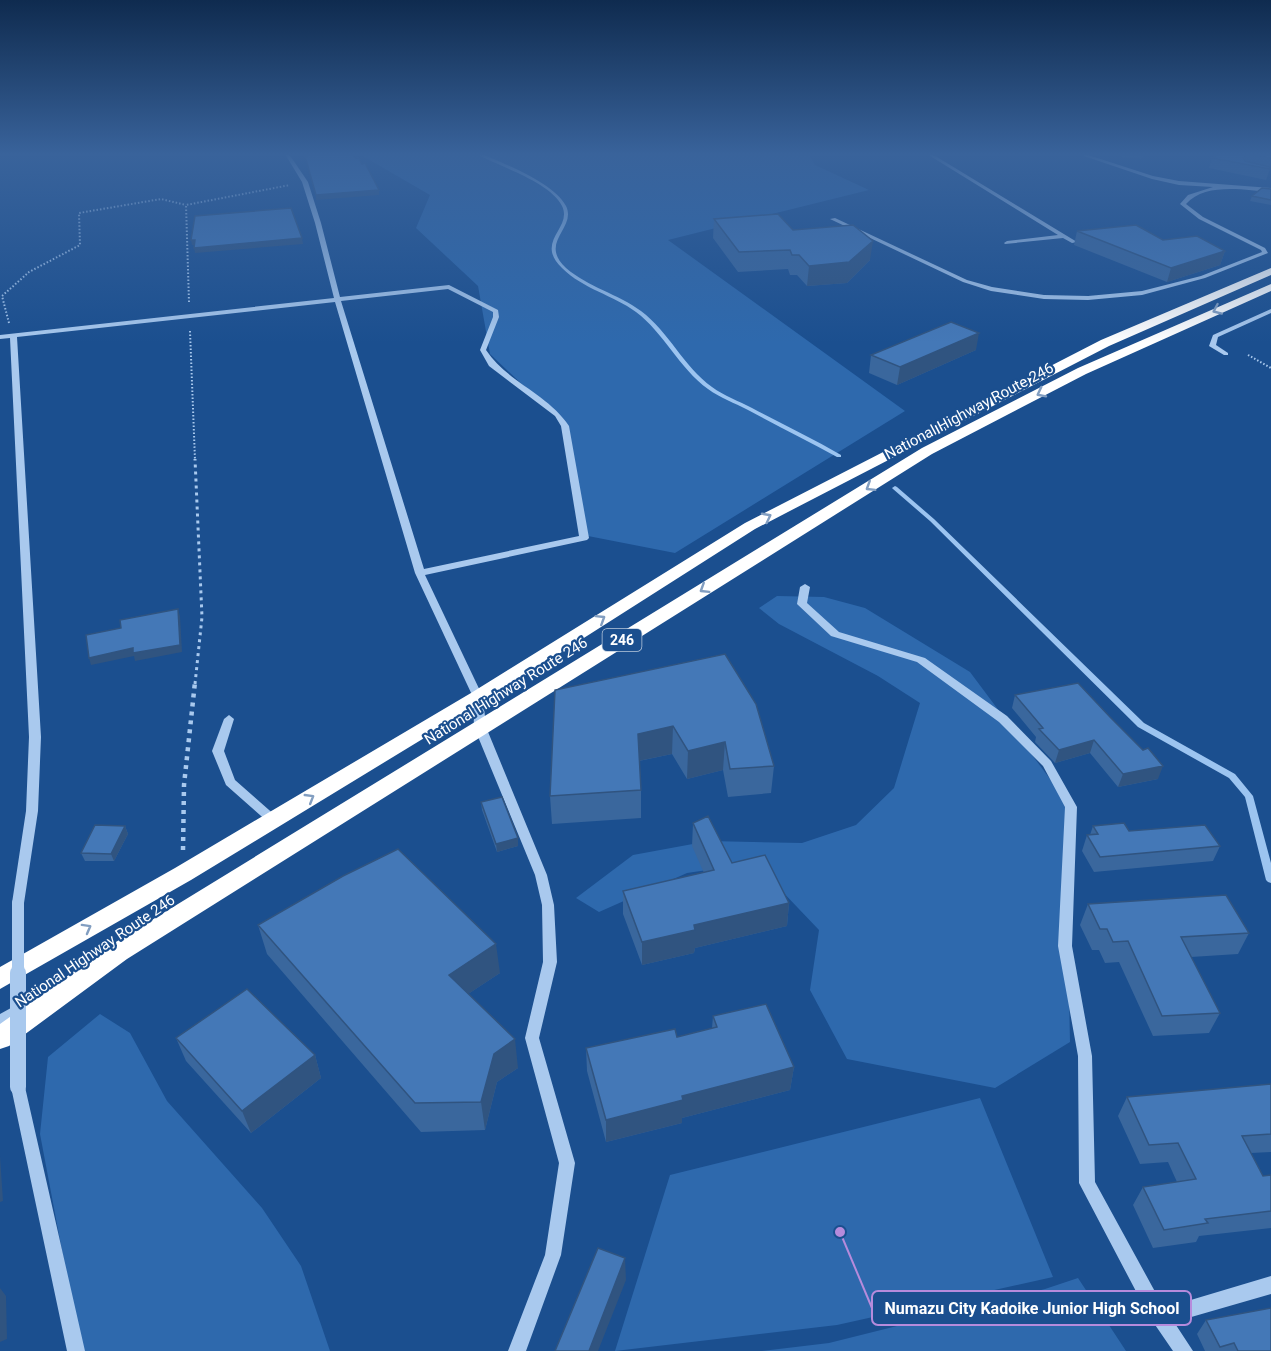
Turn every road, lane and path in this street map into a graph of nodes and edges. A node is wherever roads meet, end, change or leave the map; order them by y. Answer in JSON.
{"nodes":[{"id":1,"x":78,"y":217,"type":"edge"},
{"id":2,"x":186,"y":217,"type":"edge"},
{"id":3,"x":316,"y":217,"type":"edge"},
{"id":4,"x":1032,"y":217,"type":"edge"},
{"id":5,"x":1200,"y":217,"type":"edge"},
{"id":6,"x":833,"y":219,"type":"dead end"},
{"id":7,"x":1063,"y":236,"type":"junction"},
{"id":8,"x":1074,"y":242,"type":"dead end"},
{"id":9,"x":1007,"y":243,"type":"dead end"},
{"id":10,"x":1271,"y":271,"type":"edge"},
{"id":11,"x":1271,"y":287,"type":"edge"},
{"id":12,"x":337,"y":298,"type":"junction"},
{"id":13,"x":1271,"y":311,"type":"edge"},
{"id":14,"x":189,"y":315,"type":"junction"},
{"id":15,"x":12,"y":335,"type":"junction"},
{"id":16,"x":0,"y":337,"type":"edge"},
{"id":17,"x":1227,"y":354,"type":"dead end"},
{"id":18,"x":1248,"y":355,"type":"dead end"},
{"id":19,"x":1271,"y":368,"type":"edge"},
{"id":20,"x":420,"y":573,"type":"junction"},
{"id":21,"x":805,"y":587,"type":"dead end"},
{"id":22,"x":478,"y":697,"type":"junction"},
{"id":23,"x":229,"y":719,"type":"dead end"},
{"id":24,"x":480,"y":727,"type":"junction"},
{"id":25,"x":273,"y":820,"type":"junction"},
{"id":26,"x":183,"y":874,"type":"junction"},
{"id":27,"x":119,"y":952,"type":"junction"},
{"id":28,"x":0,"y":980,"type":"edge"},
{"id":29,"x":0,"y":1021,"type":"edge"},
{"id":30,"x":0,"y":1038,"type":"edge"},
{"id":31,"x":1271,"y":1285,"type":"edge"},
{"id":32,"x":1160,"y":1318,"type":"junction"},
{"id":33,"x":76,"y":1351,"type":"edge"},
{"id":34,"x":517,"y":1351,"type":"edge"},
{"id":35,"x":1184,"y":1351,"type":"edge"}],
"edges":[{"from":1,"to":15,"type":"path"},
{"from":2,"to":14,"type":"path"},
{"from":3,"to":12,"type":"street"},
{"from":4,"to":7,"type":"street"},
{"from":5,"to":6,"type":"street"},
{"from":7,"to":8,"type":"street"},
{"from":7,"to":9,"type":"street"},
{"from":22,"to":10,"type":"highway","name":"National Highway Route 246","number":"246","one_way":true},
{"from":11,"to":24,"type":"highway","name":"National Highway Route 246","number":"246","one_way":true},
{"from":12,"to":14,"type":"street"},
{"from":12,"to":20,"type":"street"},
{"from":12,"to":20,"type":"street"},
{"from":13,"to":17,"type":"street"},
{"from":14,"to":15,"type":"street"},
{"from":14,"to":26,"type":"path"},
{"from":15,"to":16,"type":"street"},
{"from":15,"to":33,"type":"street","bridge":true},
{"from":18,"to":19,"type":"path"},
{"from":20,"to":22,"type":"street"},
{"from":21,"to":32,"type":"street"},
{"from":22,"to":24,"type":"street"},
{"from":25,"to":22,"type":"highway","name":"National Highway Route 246","number":"246","one_way":true},
{"from":23,"to":25,"type":"street"},
{"from":24,"to":27,"type":"highway","name":"National Highway Route 246","number":"246"},
{"from":24,"to":34,"type":"street"},
{"from":25,"to":26,"type":"highway","name":"National Highway Route 246","number":"246"},
{"from":28,"to":26,"type":"highway","name":"National Highway Route 246","number":"246","one_way":true},
{"from":27,"to":29,"type":"street"},
{"from":27,"to":30,"type":"highway","name":"National Highway Route 246","number":"246"},
{"from":31,"to":32,"type":"street"},
{"from":32,"to":35,"type":"street"}]}
